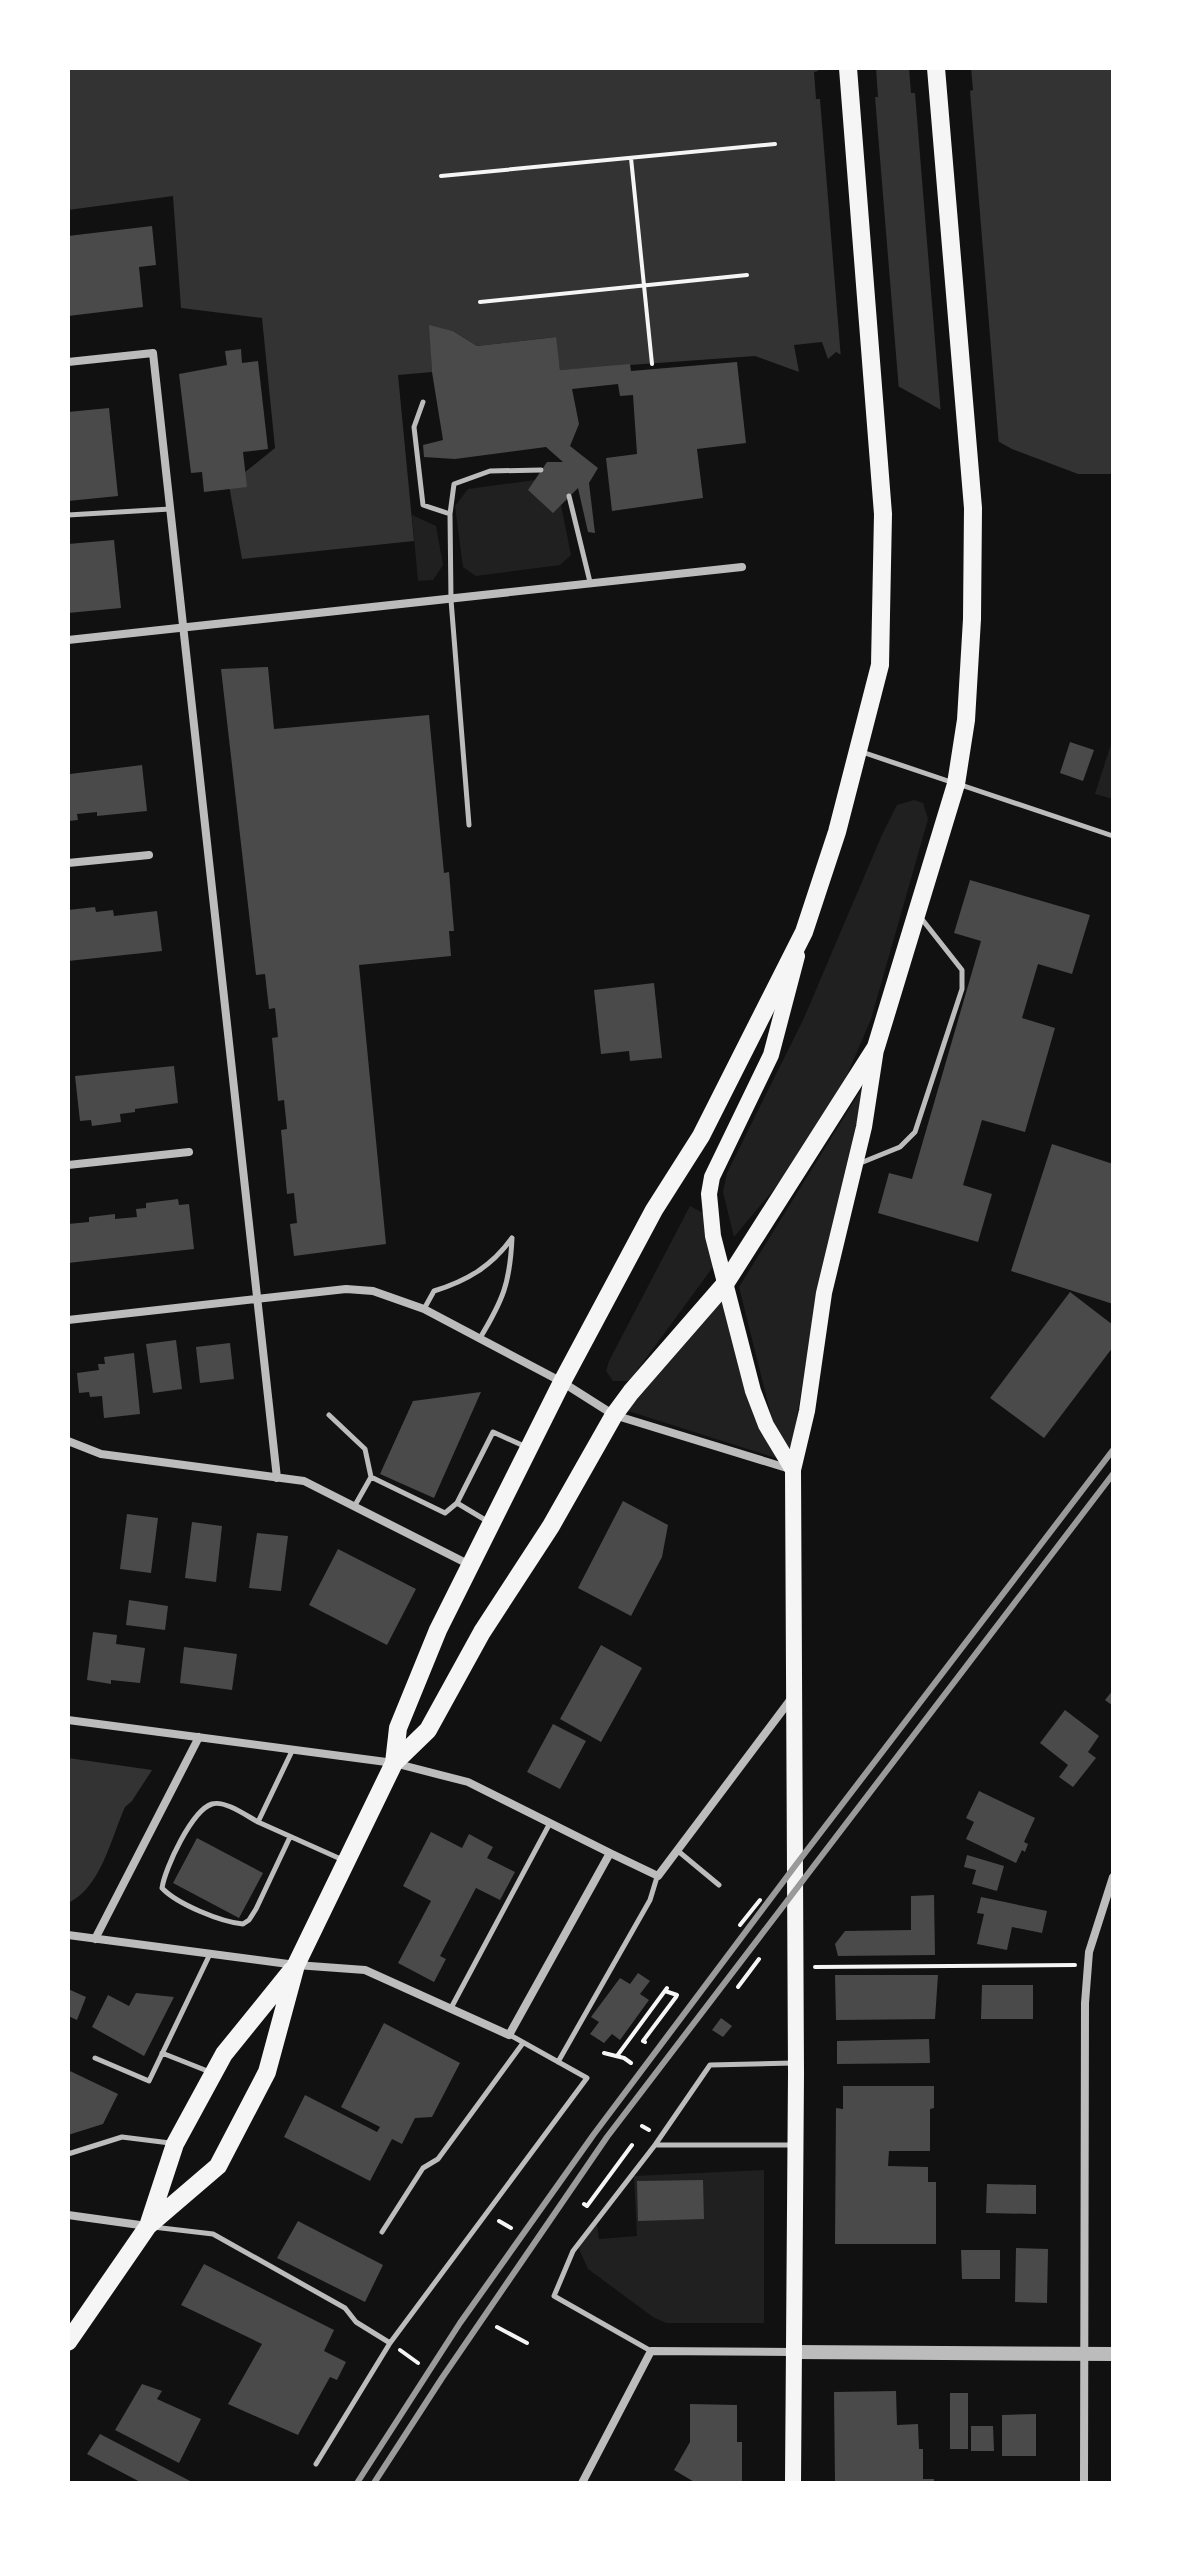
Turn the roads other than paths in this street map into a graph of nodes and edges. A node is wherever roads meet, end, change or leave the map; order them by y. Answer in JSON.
{"nodes":[{"id":1,"x":848,"y":68,"type":"edge"},
{"id":2,"x":936,"y":68,"type":"edge"},
{"id":3,"x":68,"y":362,"type":"edge"},
{"id":4,"x":423,"y":402,"type":"dead end"},
{"id":5,"x":541,"y":470,"type":"dead end"},
{"id":6,"x":569,"y":496,"type":"dead end"},
{"id":7,"x":170,"y":509,"type":"junction"},
{"id":8,"x":450,"y":514,"type":"junction"},
{"id":9,"x":68,"y":515,"type":"edge"},
{"id":10,"x":742,"y":567,"type":"dead end"},
{"id":11,"x":590,"y":582,"type":"junction"},
{"id":12,"x":451,"y":600,"type":"junction"},
{"id":13,"x":183,"y":628,"type":"junction"},
{"id":14,"x":68,"y":640,"type":"edge"},
{"id":15,"x":857,"y":751,"type":"junction"},
{"id":16,"x":956,"y":784,"type":"junction"},
{"id":17,"x":469,"y":825,"type":"dead end"},
{"id":18,"x":1113,"y":836,"type":"edge"},
{"id":19,"x":149,"y":855,"type":"dead end"},
{"id":20,"x":68,"y":863,"type":"edge"},
{"id":21,"x":918,"y":915,"type":"junction"},
{"id":22,"x":804,"y":932,"type":"junction"},
{"id":23,"x":876,"y":1047,"type":"junction"},
{"id":24,"x":189,"y":1152,"type":"dead end"},
{"id":25,"x":68,"y":1165,"type":"edge"},
{"id":26,"x":853,"y":1166,"type":"junction"},
{"id":27,"x":725,"y":1284,"type":"junction"},
{"id":28,"x":256,"y":1299,"type":"junction"},
{"id":29,"x":424,"y":1309,"type":"junction"},
{"id":30,"x":68,"y":1320,"type":"edge"},
{"id":31,"x":480,"y":1338,"type":"junction"},
{"id":32,"x":562,"y":1382,"type":"junction"},
{"id":33,"x":329,"y":1415,"type":"dead end"},
{"id":34,"x":614,"y":1415,"type":"junction"},
{"id":35,"x":68,"y":1441,"type":"edge"},
{"id":36,"x":529,"y":1448,"type":"junction"},
{"id":37,"x":793,"y":1470,"type":"junction"},
{"id":38,"x":371,"y":1477,"type":"junction"},
{"id":39,"x":277,"y":1478,"type":"junction"},
{"id":40,"x":457,"y":1503,"type":"junction"},
{"id":41,"x":354,"y":1507,"type":"junction"},
{"id":42,"x":491,"y":1523,"type":"junction"},
{"id":43,"x":470,"y":1566,"type":"junction"},
{"id":44,"x":794,"y":1695,"type":"junction"},
{"id":45,"x":68,"y":1720,"type":"edge"},
{"id":46,"x":199,"y":1737,"type":"junction"},
{"id":47,"x":294,"y":1748,"type":"junction"},
{"id":48,"x":394,"y":1763,"type":"junction"},
{"id":49,"x":258,"y":1822,"type":"junction"},
{"id":50,"x":550,"y":1822,"type":"junction"},
{"id":51,"x":290,"y":1837,"type":"junction"},
{"id":52,"x":677,"y":1850,"type":"junction"},
{"id":53,"x":610,"y":1853,"type":"junction"},
{"id":54,"x":346,"y":1861,"type":"junction"},
{"id":55,"x":658,"y":1876,"type":"junction"},
{"id":56,"x":1113,"y":1877,"type":"edge"},
{"id":57,"x":719,"y":1885,"type":"dead end"},
{"id":58,"x":68,"y":1935,"type":"edge"},
{"id":59,"x":95,"y":1939,"type":"junction"},
{"id":60,"x":210,"y":1954,"type":"junction"},
{"id":61,"x":296,"y":1965,"type":"junction"},
{"id":62,"x":451,"y":2009,"type":"junction"},
{"id":63,"x":509,"y":2035,"type":"junction"},
{"id":64,"x":523,"y":2043,"type":"junction"},
{"id":65,"x":162,"y":2053,"type":"junction"},
{"id":66,"x":95,"y":2058,"type":"dead end"},
{"id":67,"x":558,"y":2062,"type":"junction"},
{"id":68,"x":796,"y":2063,"type":"junction"},
{"id":69,"x":213,"y":2074,"type":"junction"},
{"id":70,"x":175,"y":2144,"type":"junction"},
{"id":71,"x":655,"y":2145,"type":"junction"},
{"id":72,"x":795,"y":2145,"type":"junction"},
{"id":73,"x":68,"y":2154,"type":"edge"},
{"id":74,"x":68,"y":2215,"type":"edge"},
{"id":75,"x":148,"y":2226,"type":"junction"},
{"id":76,"x":382,"y":2232,"type":"dead end"},
{"id":77,"x":68,"y":2342,"type":"edge"},
{"id":78,"x":390,"y":2343,"type":"junction"},
{"id":79,"x":651,"y":2351,"type":"junction"},
{"id":80,"x":794,"y":2352,"type":"junction"},
{"id":81,"x":1085,"y":2354,"type":"junction"},
{"id":82,"x":1113,"y":2354,"type":"edge"},
{"id":83,"x":316,"y":2464,"type":"dead end"},
{"id":84,"x":582,"y":2483,"type":"edge"},
{"id":85,"x":793,"y":2483,"type":"edge"},
{"id":86,"x":1084,"y":2483,"type":"edge"}],
"edges":[{"from":1,"to":15,"type":"main road"},
{"from":2,"to":16,"type":"main road"},
{"from":3,"to":7,"type":"street"},
{"from":4,"to":8,"type":"lane"},
{"from":5,"to":8,"type":"lane"},
{"from":6,"to":11,"type":"lane"},
{"from":7,"to":9,"type":"lane"},
{"from":7,"to":13,"type":"street"},
{"from":8,"to":12,"type":"lane"},
{"from":10,"to":11,"type":"street"},
{"from":11,"to":12,"type":"street"},
{"from":12,"to":13,"type":"street"},
{"from":12,"to":17,"type":"lane"},
{"from":13,"to":14,"type":"street"},
{"from":13,"to":28,"type":"street"},
{"from":15,"to":16,"type":"lane"},
{"from":15,"to":22,"type":"main road"},
{"from":16,"to":18,"type":"lane"},
{"from":16,"to":21,"type":"main road"},
{"from":19,"to":20,"type":"street"},
{"from":21,"to":23,"type":"main road"},
{"from":21,"to":26,"type":"lane"},
{"from":22,"to":27,"type":"main road"},
{"from":22,"to":32,"type":"main road"},
{"from":23,"to":26,"type":"main road"},
{"from":23,"to":27,"type":"main road"},
{"from":24,"to":25,"type":"street"},
{"from":26,"to":37,"type":"main road"},
{"from":27,"to":34,"type":"main road"},
{"from":27,"to":37,"type":"main road"},
{"from":28,"to":29,"type":"street"},
{"from":28,"to":30,"type":"street"},
{"from":28,"to":39,"type":"street"},
{"from":29,"to":31,"type":"street"},
{"from":29,"to":31,"type":"lane"},
{"from":31,"to":32,"type":"street"},
{"from":32,"to":34,"type":"street"},
{"from":32,"to":36,"type":"main road"},
{"from":33,"to":38,"type":"lane"},
{"from":34,"to":37,"type":"street"},
{"from":34,"to":48,"type":"main road"},
{"from":35,"to":39,"type":"street"},
{"from":36,"to":40,"type":"lane"},
{"from":36,"to":42,"type":"main road"},
{"from":37,"to":44,"type":"main road"},
{"from":38,"to":40,"type":"lane"},
{"from":38,"to":41,"type":"lane"},
{"from":39,"to":41,"type":"street"},
{"from":40,"to":42,"type":"lane"},
{"from":41,"to":43,"type":"street"},
{"from":42,"to":43,"type":"main road"},
{"from":43,"to":48,"type":"main road"},
{"from":44,"to":52,"type":"street"},
{"from":44,"to":68,"type":"main road"},
{"from":45,"to":46,"type":"street"},
{"from":46,"to":47,"type":"street"},
{"from":46,"to":59,"type":"street"},
{"from":47,"to":48,"type":"street"},
{"from":47,"to":49,"type":"lane"},
{"from":48,"to":50,"type":"street"},
{"from":48,"to":54,"type":"main road"},
{"from":49,"to":51,"type":"lane"},
{"from":49,"to":51,"type":"lane"},
{"from":50,"to":53,"type":"street"},
{"from":50,"to":62,"type":"lane"},
{"from":51,"to":54,"type":"lane"},
{"from":52,"to":55,"type":"street"},
{"from":52,"to":57,"type":"lane"},
{"from":53,"to":55,"type":"street"},
{"from":53,"to":63,"type":"street"},
{"from":54,"to":61,"type":"main road"},
{"from":55,"to":67,"type":"lane"},
{"from":56,"to":81,"type":"street"},
{"from":58,"to":59,"type":"street"},
{"from":59,"to":60,"type":"street"},
{"from":60,"to":61,"type":"street"},
{"from":60,"to":65,"type":"lane"},
{"from":61,"to":62,"type":"street"},
{"from":61,"to":69,"type":"main road"},
{"from":61,"to":75,"type":"main road"},
{"from":62,"to":63,"type":"street"},
{"from":63,"to":64,"type":"lane"},
{"from":64,"to":67,"type":"lane"},
{"from":64,"to":76,"type":"lane"},
{"from":65,"to":66,"type":"lane"},
{"from":65,"to":69,"type":"lane"},
{"from":67,"to":78,"type":"lane"},
{"from":68,"to":71,"type":"lane"},
{"from":68,"to":72,"type":"main road"},
{"from":69,"to":70,"type":"main road"},
{"from":70,"to":73,"type":"lane"},
{"from":70,"to":75,"type":"main road"},
{"from":71,"to":72,"type":"lane"},
{"from":71,"to":79,"type":"lane"},
{"from":72,"to":80,"type":"main road"},
{"from":74,"to":75,"type":"street"},
{"from":75,"to":77,"type":"main road"},
{"from":75,"to":78,"type":"lane"},
{"from":78,"to":83,"type":"lane"},
{"from":79,"to":80,"type":"street"},
{"from":79,"to":84,"type":"street"},
{"from":80,"to":81,"type":"street"},
{"from":80,"to":85,"type":"main road"},
{"from":81,"to":82,"type":"street"},
{"from":81,"to":86,"type":"street"}]}
